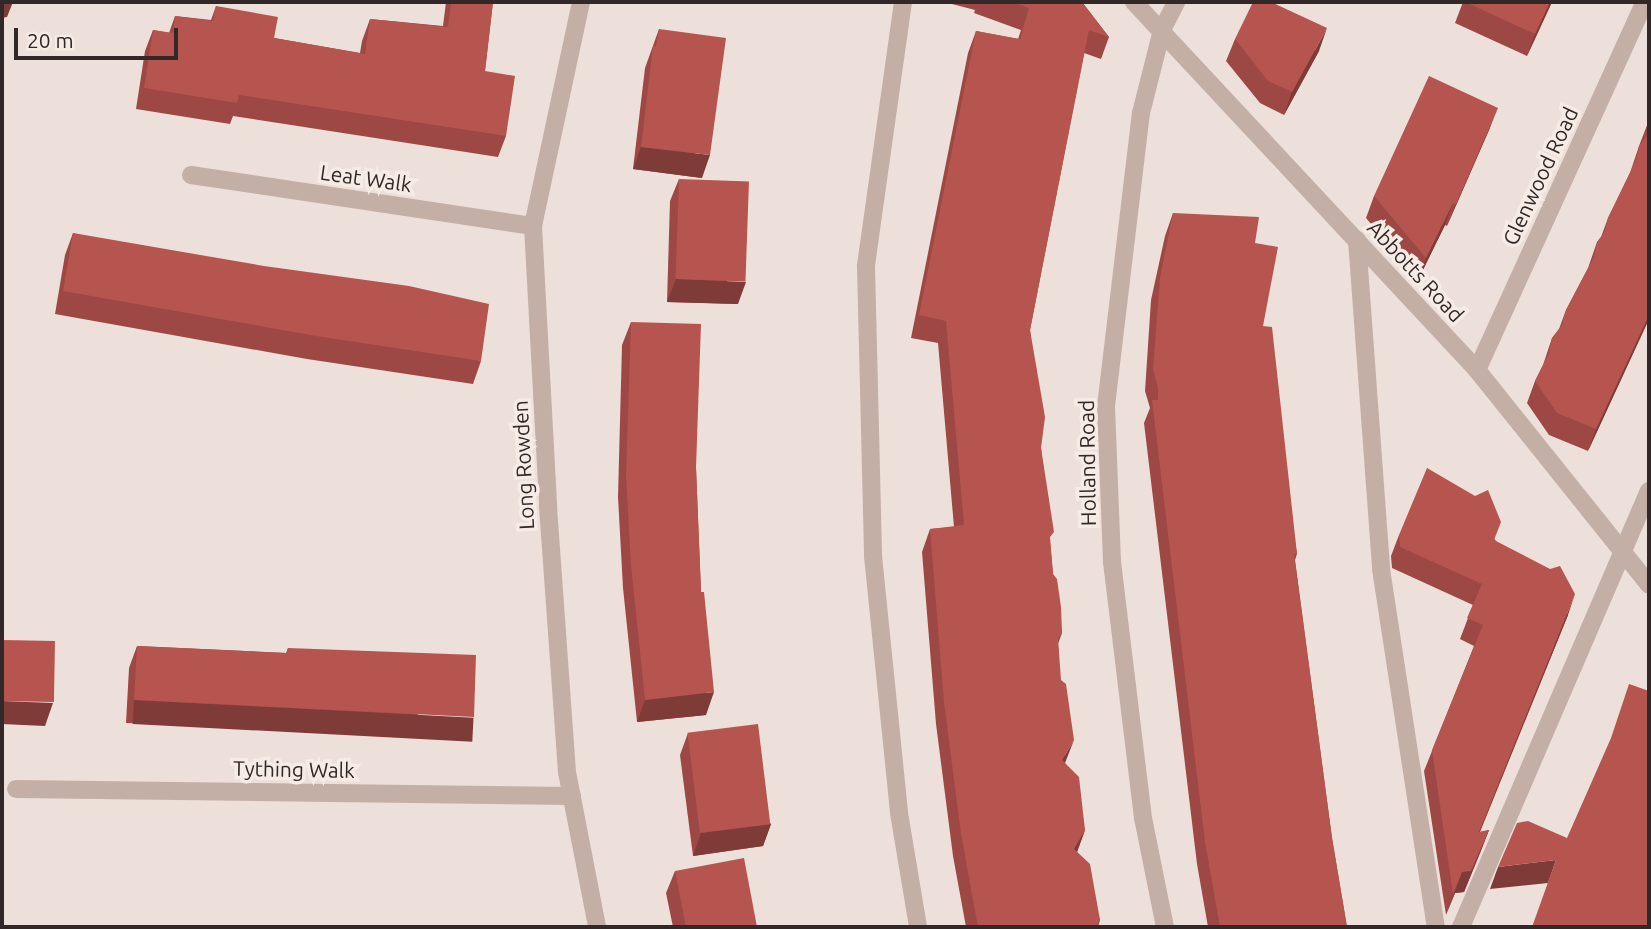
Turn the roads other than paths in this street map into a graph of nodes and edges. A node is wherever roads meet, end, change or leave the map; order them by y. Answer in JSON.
{"nodes":[{"id":1,"x":581,"y":2,"type":"edge"},
{"id":2,"x":903,"y":2,"type":"edge"},
{"id":3,"x":1134,"y":2,"type":"edge"},
{"id":4,"x":1176,"y":2,"type":"edge"},
{"id":5,"x":1645,"y":2,"type":"edge"},
{"id":6,"x":1162,"y":30,"type":"junction"},
{"id":7,"x":191,"y":175,"type":"dead end"},
{"id":8,"x":533,"y":226,"type":"junction"},
{"id":9,"x":1357,"y":240,"type":"junction"},
{"id":10,"x":1477,"y":370,"type":"junction"},
{"id":11,"x":1649,"y":491,"type":"edge"},
{"id":12,"x":1622,"y":551,"type":"junction"},
{"id":13,"x":1649,"y":585,"type":"edge"},
{"id":14,"x":16,"y":789,"type":"dead end"},
{"id":15,"x":572,"y":796,"type":"junction"},
{"id":16,"x":597,"y":927,"type":"edge"},
{"id":17,"x":918,"y":927,"type":"edge"},
{"id":18,"x":1165,"y":927,"type":"edge"},
{"id":19,"x":1436,"y":927,"type":"edge"},
{"id":20,"x":1461,"y":927,"type":"edge"}],
"edges":[{"from":1,"to":8,"type":"street","name":"Long Rowden"},
{"from":2,"to":17,"type":"street"},
{"from":3,"to":6,"type":"street","name":"Abbotts Road"},
{"from":4,"to":6,"type":"street","name":"Holland Road"},
{"from":5,"to":10,"type":"street","name":"Glenwood Road"},
{"from":6,"to":9,"type":"street","name":"Abbotts Road"},
{"from":6,"to":18,"type":"street","name":"Holland Road"},
{"from":7,"to":8,"type":"street","name":"Leat Walk"},
{"from":8,"to":15,"type":"street","name":"Long Rowden"},
{"from":9,"to":10,"type":"street","name":"Abbotts Road"},
{"from":9,"to":19,"type":"street"},
{"from":10,"to":12,"type":"street","name":"Abbotts Road"},
{"from":11,"to":12,"type":"street"},
{"from":12,"to":13,"type":"street","name":"Abbotts Road"},
{"from":12,"to":20,"type":"street"},
{"from":14,"to":15,"type":"street","name":"Tything Walk"},
{"from":15,"to":16,"type":"street","name":"Long Rowden"}]}
